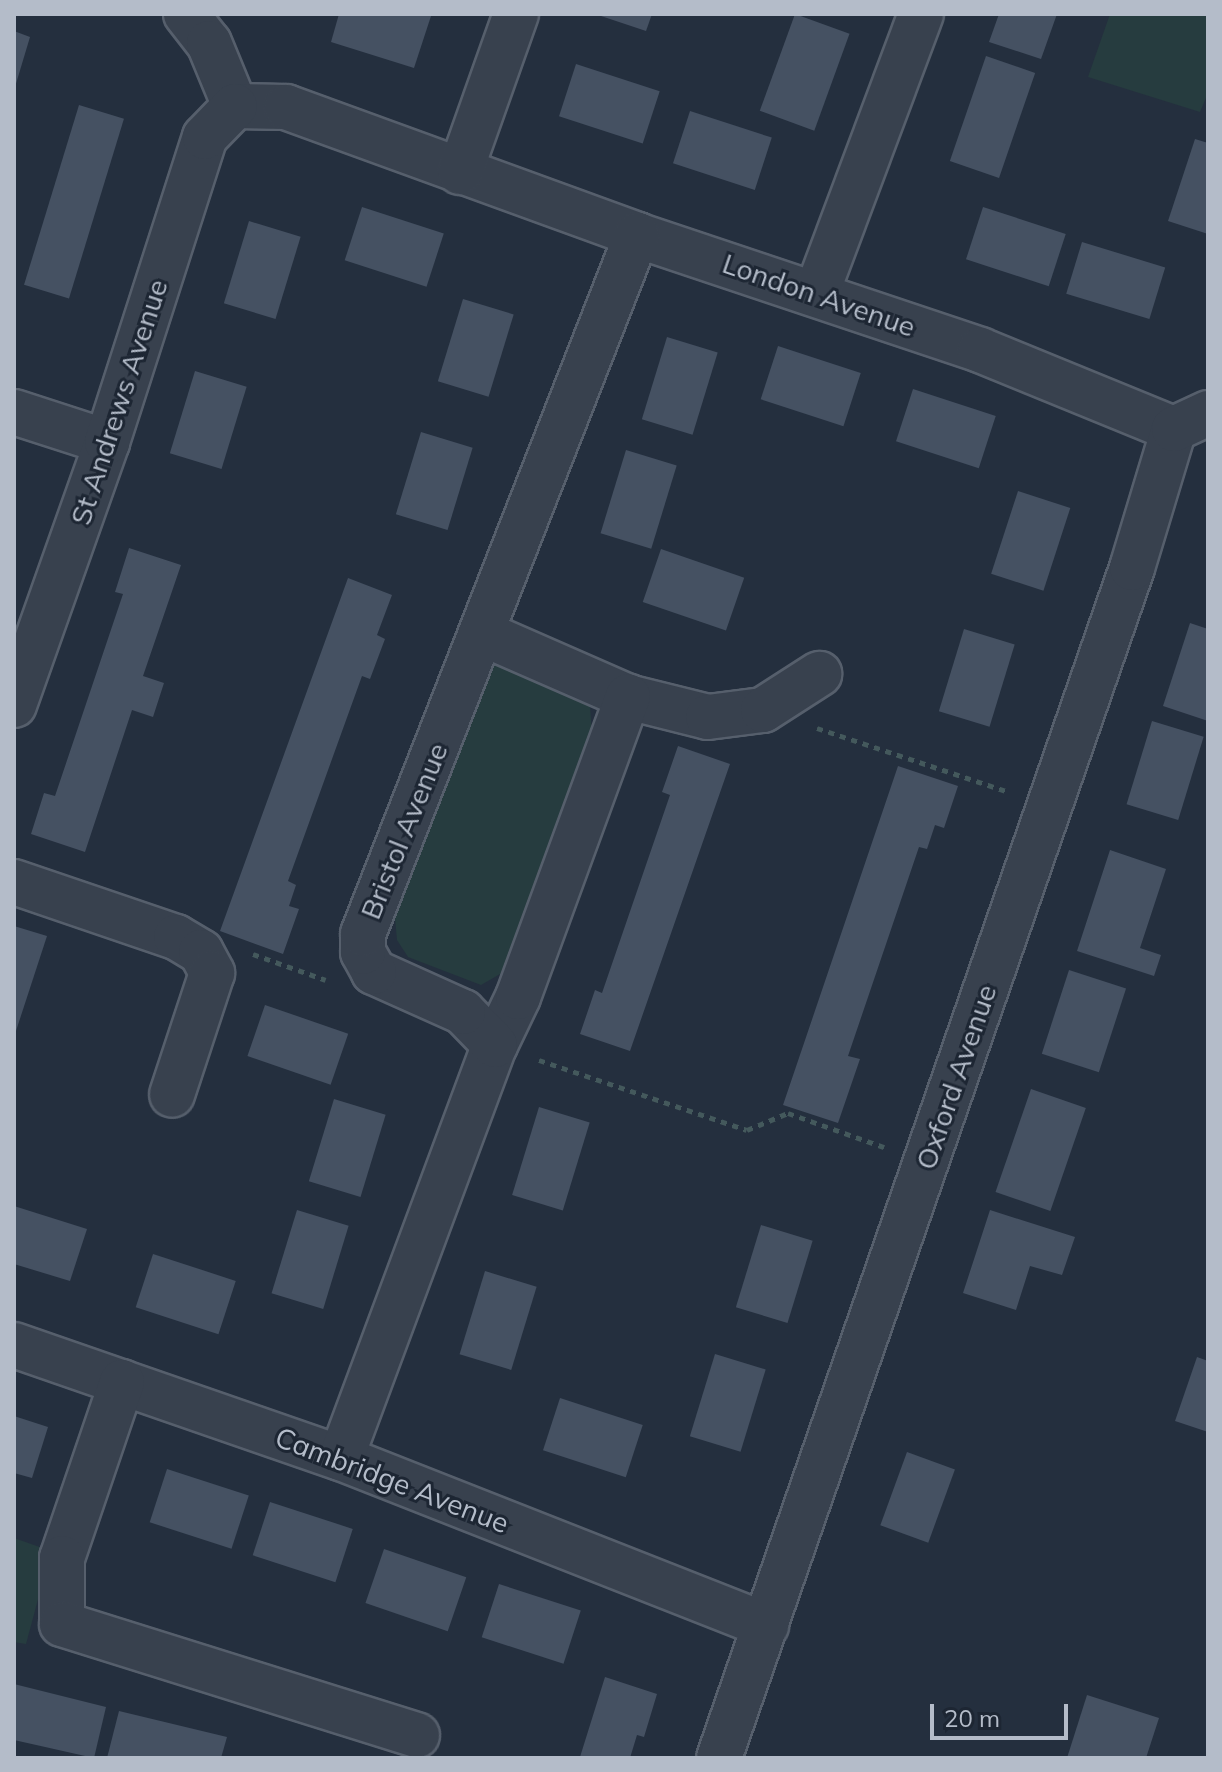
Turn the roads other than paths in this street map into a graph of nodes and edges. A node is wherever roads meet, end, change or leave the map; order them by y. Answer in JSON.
{"nodes":[{"id":1,"x":186,"y":14,"type":"edge"},
{"id":2,"x":516,"y":14,"type":"edge"},
{"id":3,"x":921,"y":14,"type":"edge"},
{"id":4,"x":235,"y":106,"type":"junction"},
{"id":5,"x":460,"y":172,"type":"junction"},
{"id":6,"x":637,"y":235,"type":"junction"},
{"id":7,"x":817,"y":292,"type":"junction"},
{"id":8,"x":14,"y":412,"type":"edge"},
{"id":9,"x":1191,"y":421,"type":"edge"},
{"id":10,"x":107,"y":442,"type":"junction"},
{"id":11,"x":484,"y":634,"type":"junction"},
{"id":12,"x":819,"y":674,"type":"dead end"},
{"id":13,"x":628,"y":697,"type":"junction"},
{"id":14,"x":14,"y":705,"type":"edge"},
{"id":15,"x":14,"y":882,"type":"edge"},
{"id":16,"x":495,"y":1045,"type":"junction"},
{"id":17,"x":172,"y":1095,"type":"dead end"},
{"id":18,"x":14,"y":1345,"type":"edge"},
{"id":19,"x":122,"y":1382,"type":"junction"},
{"id":20,"x":341,"y":1458,"type":"junction"},
{"id":21,"x":766,"y":1625,"type":"junction"},
{"id":22,"x":417,"y":1735,"type":"dead end"},
{"id":23,"x":719,"y":1758,"type":"edge"}],
"edges":[{"from":1,"to":4,"type":"street"},
{"from":2,"to":5,"type":"street"},
{"from":3,"to":7,"type":"street"},
{"from":4,"to":5,"type":"street","name":"London Avenue"},
{"from":4,"to":10,"type":"street","name":"St Andrews Avenue"},
{"from":5,"to":6,"type":"street","name":"London Avenue"},
{"from":6,"to":7,"type":"street","name":"London Avenue"},
{"from":6,"to":11,"type":"street","name":"Bristol Avenue"},
{"from":7,"to":9,"type":"street","name":"London Avenue"},
{"from":8,"to":10,"type":"street"},
{"from":9,"to":21,"type":"street","name":"Oxford Avenue"},
{"from":10,"to":14,"type":"street","name":"St Andrews Avenue"},
{"from":11,"to":13,"type":"street"},
{"from":11,"to":16,"type":"street","name":"Bristol Avenue"},
{"from":12,"to":13,"type":"street"},
{"from":13,"to":16,"type":"street"},
{"from":15,"to":17,"type":"street"},
{"from":16,"to":20,"type":"street"},
{"from":18,"to":19,"type":"street","name":"Cambridge Avenue"},
{"from":19,"to":20,"type":"street","name":"Cambridge Avenue"},
{"from":19,"to":22,"type":"street"},
{"from":20,"to":21,"type":"street","name":"Cambridge Avenue"},
{"from":21,"to":23,"type":"street","name":"Oxford Avenue"}]}
